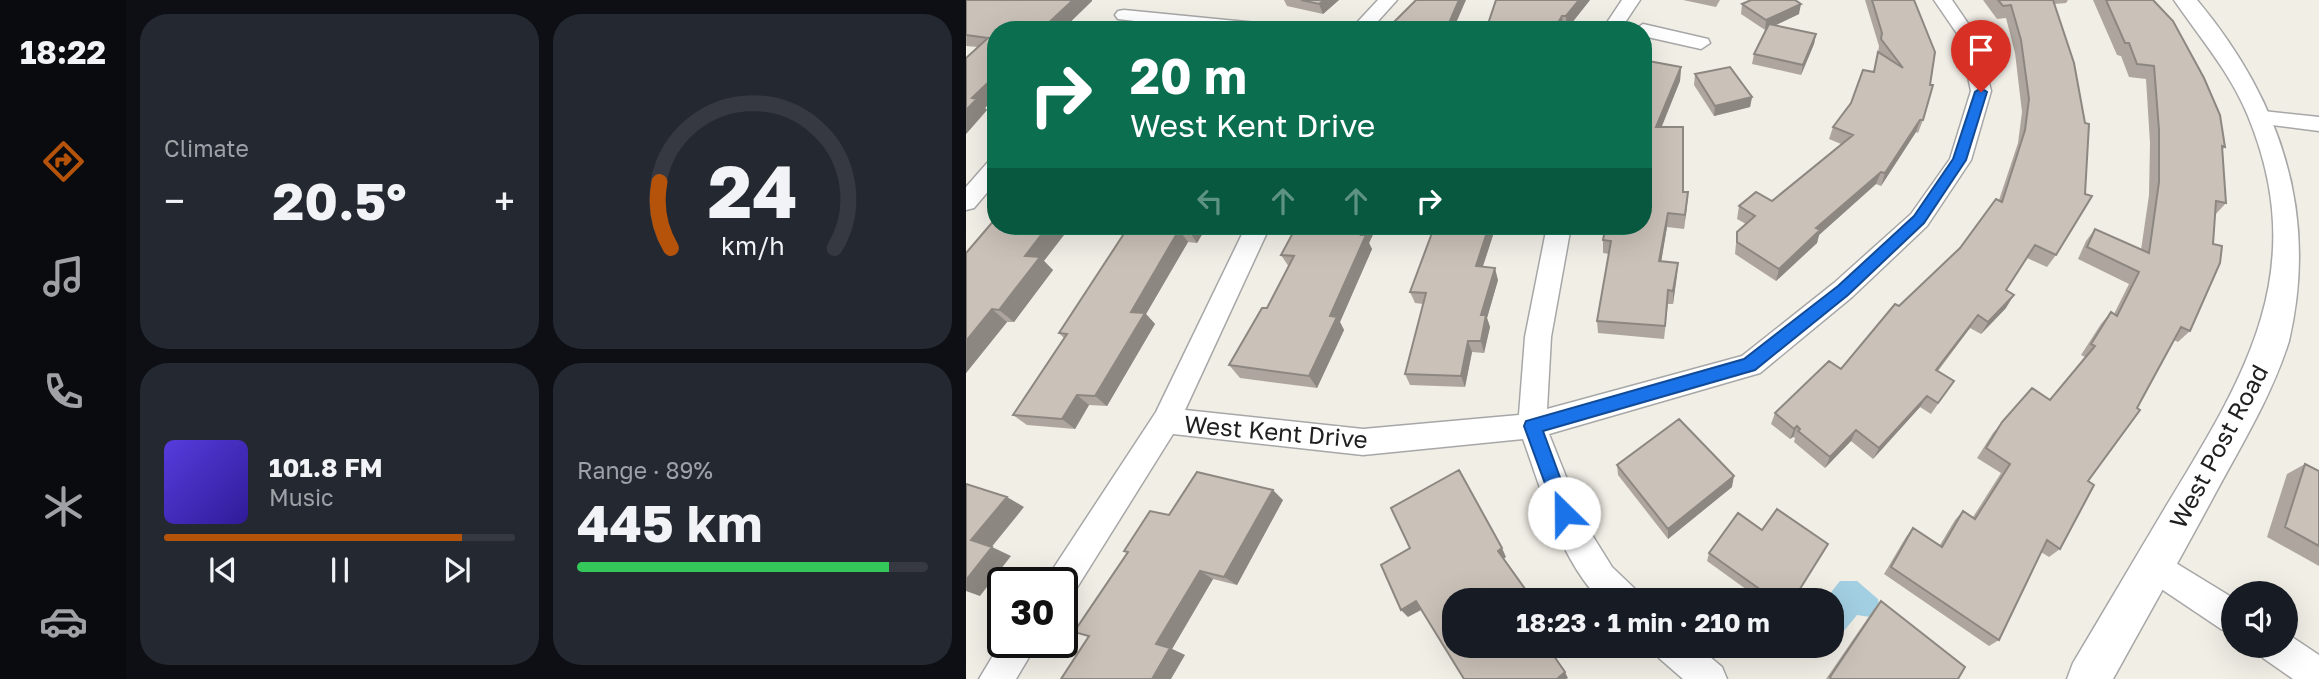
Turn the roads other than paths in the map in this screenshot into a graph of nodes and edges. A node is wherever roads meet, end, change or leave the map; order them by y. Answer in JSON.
{"nodes":[{"id":1,"x":1142,"y":0,"type":"edge"},
{"id":2,"x":1388,"y":0,"type":"edge"},
{"id":3,"x":1631,"y":0,"type":"edge"},
{"id":4,"x":1943,"y":0,"type":"edge"},
{"id":5,"x":2185,"y":0,"type":"edge"},
{"id":6,"x":1124,"y":15,"type":"junction"},
{"id":7,"x":1119,"y":21,"type":"edge"},
{"id":8,"x":1181,"y":21,"type":"edge"},
{"id":9,"x":1368,"y":21,"type":"edge"},
{"id":10,"x":1618,"y":21,"type":"edge"},
{"id":11,"x":1652,"y":32,"type":"edge"},
{"id":12,"x":1701,"y":43,"type":"dead end"},
{"id":13,"x":2263,"y":118,"type":"junction"},
{"id":14,"x":2319,"y":124,"type":"edge"},
{"id":15,"x":987,"y":178,"type":"edge"},
{"id":16,"x":966,"y":202,"type":"edge"},
{"id":17,"x":1254,"y":235,"type":"edge"},
{"id":18,"x":1557,"y":235,"type":"edge"},
{"id":19,"x":1166,"y":421,"type":"junction"},
{"id":20,"x":1532,"y":426,"type":"junction"},
{"id":21,"x":2153,"y":565,"type":"junction"},
{"id":22,"x":1072,"y":567,"type":"edge"},
{"id":23,"x":1611,"y":588,"type":"edge"},
{"id":24,"x":2221,"y":609,"type":"edge"},
{"id":25,"x":1010,"y":658,"type":"edge"},
{"id":26,"x":1685,"y":658,"type":"edge"},
{"id":27,"x":2293,"y":658,"type":"edge"},
{"id":28,"x":2319,"y":676,"type":"edge"},
{"id":29,"x":996,"y":679,"type":"edge"},
{"id":30,"x":1710,"y":679,"type":"edge"},
{"id":31,"x":2089,"y":679,"type":"edge"}],
"edges":[{"from":1,"to":6,"type":"street"},
{"from":2,"to":9,"type":"street"},
{"from":3,"to":10,"type":"street"},
{"from":4,"to":20,"type":"street","name":"West Kent Drive"},
{"from":5,"to":13,"type":"street","name":"West Post Road"},
{"from":6,"to":7,"type":"street"},
{"from":6,"to":8,"type":"street"},
{"from":11,"to":12,"type":"street"},
{"from":13,"to":14,"type":"street"},
{"from":13,"to":21,"type":"street","name":"West Post Road"},
{"from":15,"to":16,"type":"street"},
{"from":17,"to":19,"type":"street"},
{"from":18,"to":20,"type":"street"},
{"from":19,"to":20,"type":"street","name":"West Kent Drive"},
{"from":19,"to":22,"type":"street"},
{"from":20,"to":23,"type":"street"},
{"from":21,"to":24,"type":"street"},
{"from":21,"to":31,"type":"street","name":"West Post Road"},
{"from":25,"to":29,"type":"street"},
{"from":26,"to":30,"type":"street"},
{"from":27,"to":28,"type":"street"}]}
